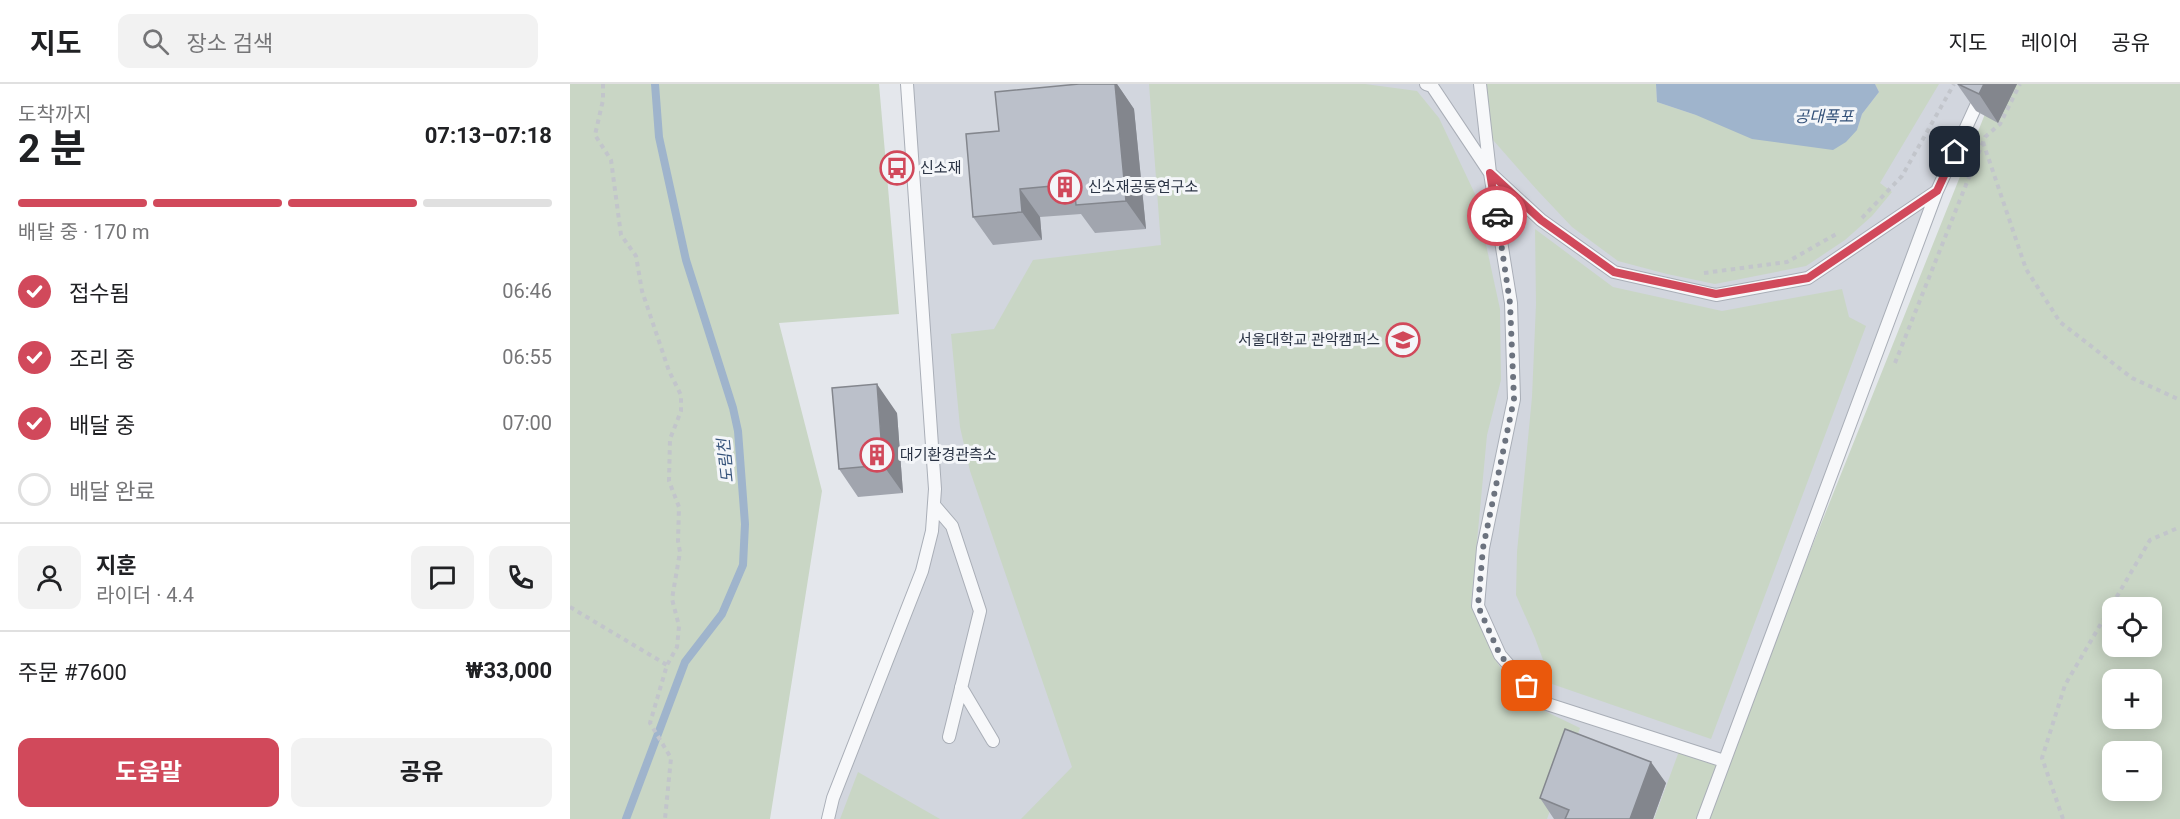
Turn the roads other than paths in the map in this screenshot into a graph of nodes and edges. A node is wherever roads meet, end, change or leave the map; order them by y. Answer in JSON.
{"nodes":[{"id":1,"x":906,"y":84,"type":"edge"},
{"id":2,"x":1426,"y":84,"type":"edge"},
{"id":3,"x":1480,"y":84,"type":"edge"},
{"id":4,"x":1986,"y":84,"type":"edge"},
{"id":5,"x":1490,"y":173,"type":"junction"},
{"id":6,"x":1937,"y":191,"type":"junction"},
{"id":7,"x":934,"y":505,"type":"junction"},
{"id":8,"x":962,"y":687,"type":"junction"},
{"id":9,"x":949,"y":737,"type":"dead end"},
{"id":10,"x":993,"y":741,"type":"dead end"},
{"id":11,"x":1724,"y":761,"type":"junction"},
{"id":12,"x":828,"y":819,"type":"edge"},
{"id":13,"x":1703,"y":819,"type":"edge"}],
"edges":[{"from":1,"to":7,"type":"lane"},
{"from":2,"to":5,"type":"lane"},
{"from":3,"to":5,"type":"lane"},
{"from":4,"to":6,"type":"lane"},
{"from":5,"to":6,"type":"lane"},
{"from":5,"to":11,"type":"lane"},
{"from":6,"to":11,"type":"lane"},
{"from":7,"to":8,"type":"lane"},
{"from":7,"to":12,"type":"lane"},
{"from":8,"to":9,"type":"lane"},
{"from":8,"to":10,"type":"lane"},
{"from":11,"to":13,"type":"lane"}]}
